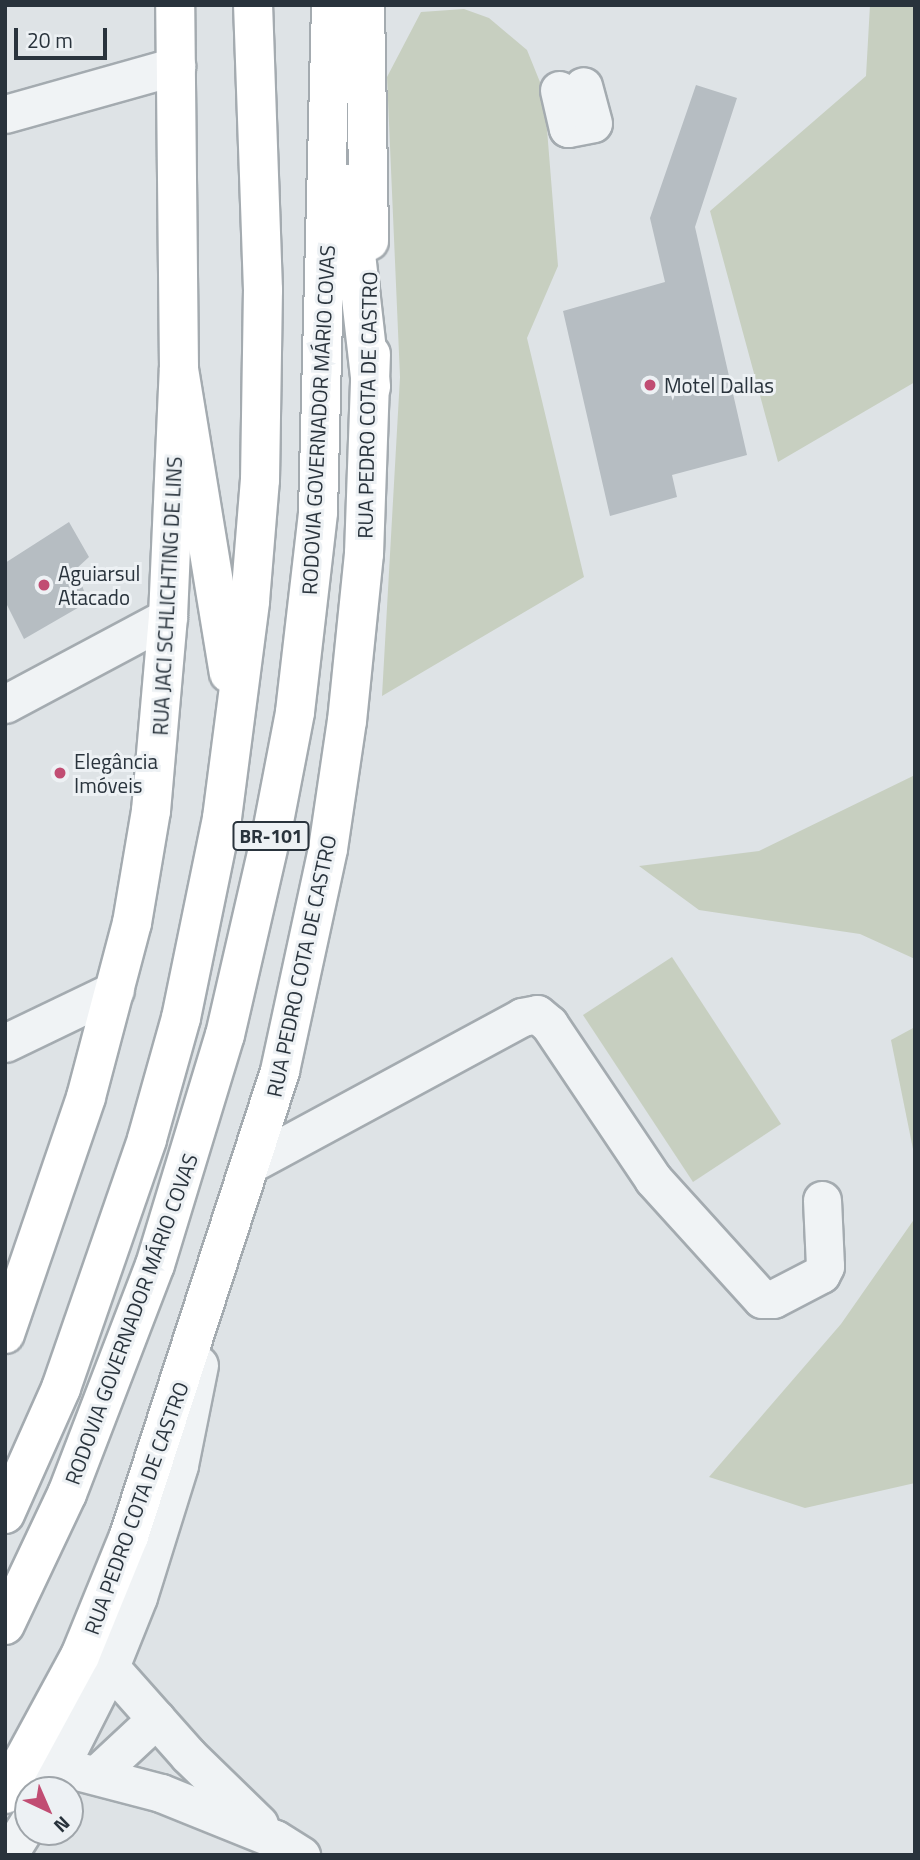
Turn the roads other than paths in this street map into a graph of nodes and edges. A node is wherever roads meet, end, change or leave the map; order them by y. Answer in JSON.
{"nodes":[{"id":1,"x":175,"y":5,"type":"edge"},
{"id":2,"x":253,"y":5,"type":"edge"},
{"id":3,"x":332,"y":5,"type":"edge"},
{"id":4,"x":365,"y":5,"type":"edge"},
{"id":5,"x":176,"y":66,"type":"junction"},
{"id":6,"x":571,"y":88,"type":"dead end"},
{"id":7,"x":5,"y":114,"type":"edge"},
{"id":8,"x":581,"y":126,"type":"dead end"},
{"id":9,"x":179,"y":369,"type":"junction"},
{"id":10,"x":371,"y":387,"type":"junction"},
{"id":11,"x":168,"y":617,"type":"junction"},
{"id":12,"x":5,"y":704,"type":"edge"},
{"id":13,"x":236,"y":717,"type":"junction"},
{"id":14,"x":115,"y":990,"type":"junction"},
{"id":15,"x":5,"y":1043,"type":"edge"},
{"id":16,"x":254,"y":1162,"type":"junction"},
{"id":17,"x":821,"y":1200,"type":"dead end"},
{"id":18,"x":218,"y":1271,"type":"junction"},
{"id":19,"x":5,"y":1334,"type":"edge"},
{"id":20,"x":5,"y":1514,"type":"edge"},
{"id":21,"x":5,"y":1625,"type":"edge"},
{"id":22,"x":110,"y":1667,"type":"junction"},
{"id":23,"x":156,"y":1719,"type":"junction"},
{"id":24,"x":97,"y":1774,"type":"junction"},
{"id":25,"x":56,"y":1776,"type":"edge"},
{"id":26,"x":80,"y":1776,"type":"edge"},
{"id":27,"x":5,"y":1794,"type":"edge"},
{"id":28,"x":288,"y":1847,"type":"edge"}],
"edges":[{"from":1,"to":5,"type":"main road","name":"RUA JACI SCHLICHTING DE LINS"},
{"from":2,"to":13,"type":"main road","name":"RODOVIA GOVERNADOR MÁRIO COVAS","number":"BR-101"},
{"from":3,"to":10,"type":"main road"},
{"from":3,"to":21,"type":"main road","name":"RODOVIA GOVERNADOR MÁRIO COVAS","number":"BR-101"},
{"from":4,"to":10,"type":"main road","name":"RUA PEDRO COTA DE CASTRO"},
{"from":5,"to":7,"type":"street"},
{"from":5,"to":9,"type":"main road","name":"RUA JACI SCHLICHTING DE LINS"},
{"from":6,"to":8,"type":"street"},
{"from":9,"to":11,"type":"main road","name":"RUA JACI SCHLICHTING DE LINS"},
{"from":9,"to":13,"type":"main road"},
{"from":10,"to":16,"type":"main road","name":"RUA PEDRO COTA DE CASTRO"},
{"from":11,"to":12,"type":"street"},
{"from":11,"to":14,"type":"main road","name":"RUA JACI SCHLICHTING DE LINS"},
{"from":13,"to":20,"type":"main road","name":"RODOVIA GOVERNADOR MÁRIO COVAS","number":"BR-101"},
{"from":14,"to":15,"type":"street"},
{"from":14,"to":19,"type":"main road","name":"RUA JACI SCHLICHTING DE LINS"},
{"from":16,"to":17,"type":"street"},
{"from":16,"to":18,"type":"main road","name":"RUA PEDRO COTA DE CASTRO"},
{"from":18,"to":22,"type":"street"},
{"from":18,"to":27,"type":"main road","name":"RUA PEDRO COTA DE CASTRO"},
{"from":22,"to":23,"type":"street"},
{"from":22,"to":25,"type":"street"},
{"from":23,"to":24,"type":"street"},
{"from":23,"to":28,"type":"street"},
{"from":24,"to":26,"type":"street"},
{"from":24,"to":28,"type":"street"}]}
